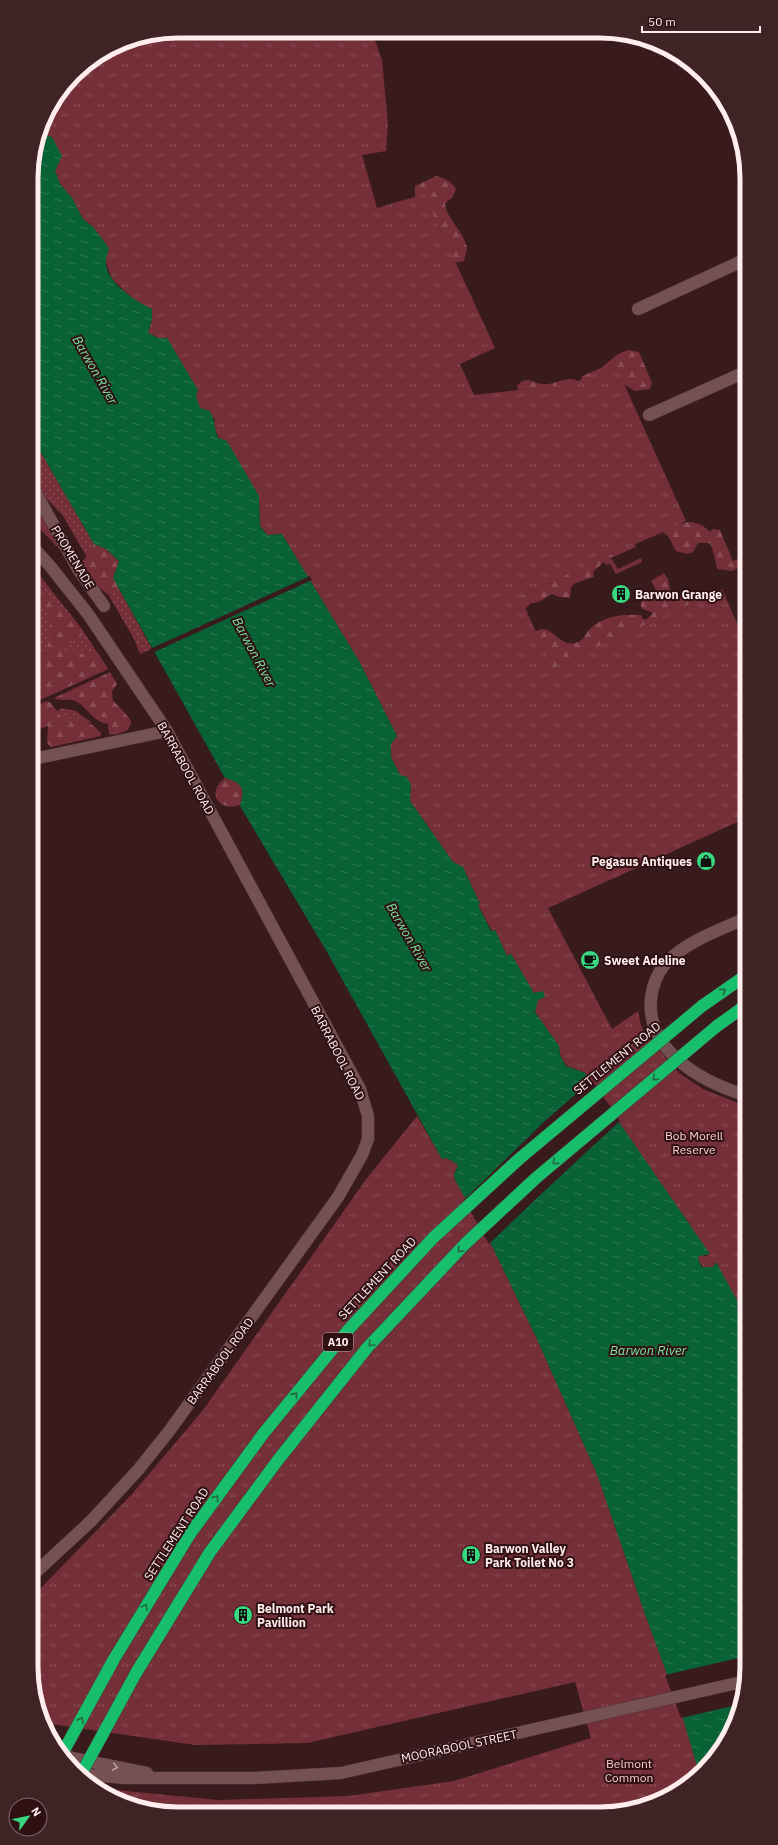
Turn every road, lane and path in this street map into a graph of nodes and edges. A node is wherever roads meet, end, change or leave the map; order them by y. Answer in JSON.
{"nodes":[{"id":1,"x":740,"y":262,"type":"edge"},
{"id":2,"x":638,"y":309,"type":"dead end"},
{"id":3,"x":740,"y":374,"type":"edge"},
{"id":4,"x":649,"y":415,"type":"dead end"},
{"id":5,"x":38,"y":497,"type":"edge"},
{"id":6,"x":38,"y":553,"type":"edge"},
{"id":7,"x":104,"y":606,"type":"dead end"},
{"id":8,"x":167,"y":731,"type":"junction"},
{"id":9,"x":38,"y":758,"type":"edge"},
{"id":10,"x":740,"y":921,"type":"edge"},
{"id":11,"x":740,"y":979,"type":"edge"},
{"id":12,"x":740,"y":1010,"type":"edge"},
{"id":13,"x":740,"y":1093,"type":"edge"},
{"id":14,"x":38,"y":1570,"type":"edge"},
{"id":15,"x":739,"y":1683,"type":"edge"},
{"id":16,"x":66,"y":1750,"type":"edge"},
{"id":17,"x":71,"y":1757,"type":"edge"},
{"id":18,"x":82,"y":1769,"type":"edge"},
{"id":19,"x":90,"y":1776,"type":"edge"},
{"id":20,"x":167,"y":1777,"type":"junction"}],
"edges":[{"from":1,"to":2,"type":"street"},
{"from":3,"to":4,"type":"street"},
{"from":5,"to":7,"type":"street","name":"PROMENADE"},
{"from":6,"to":8,"type":"street","name":"BARRABOOL ROAD"},
{"from":8,"to":9,"type":"street"},
{"from":8,"to":14,"type":"street","name":"BARRABOOL ROAD"},
{"from":10,"to":13,"type":"street"},
{"from":16,"to":11,"type":"highway","name":"SETTLEMENT ROAD","number":"A10","one_way":true,"bridge":true},
{"from":12,"to":18,"type":"highway","number":"A10","one_way":true,"bridge":true},
{"from":15,"to":20,"type":"street","name":"MOORABOOL STREET"},
{"from":17,"to":20,"type":"street","name":"MOORABOOL STREET","one_way":true},
{"from":19,"to":20,"type":"street","name":"MOORABOOL STREET"}]}
